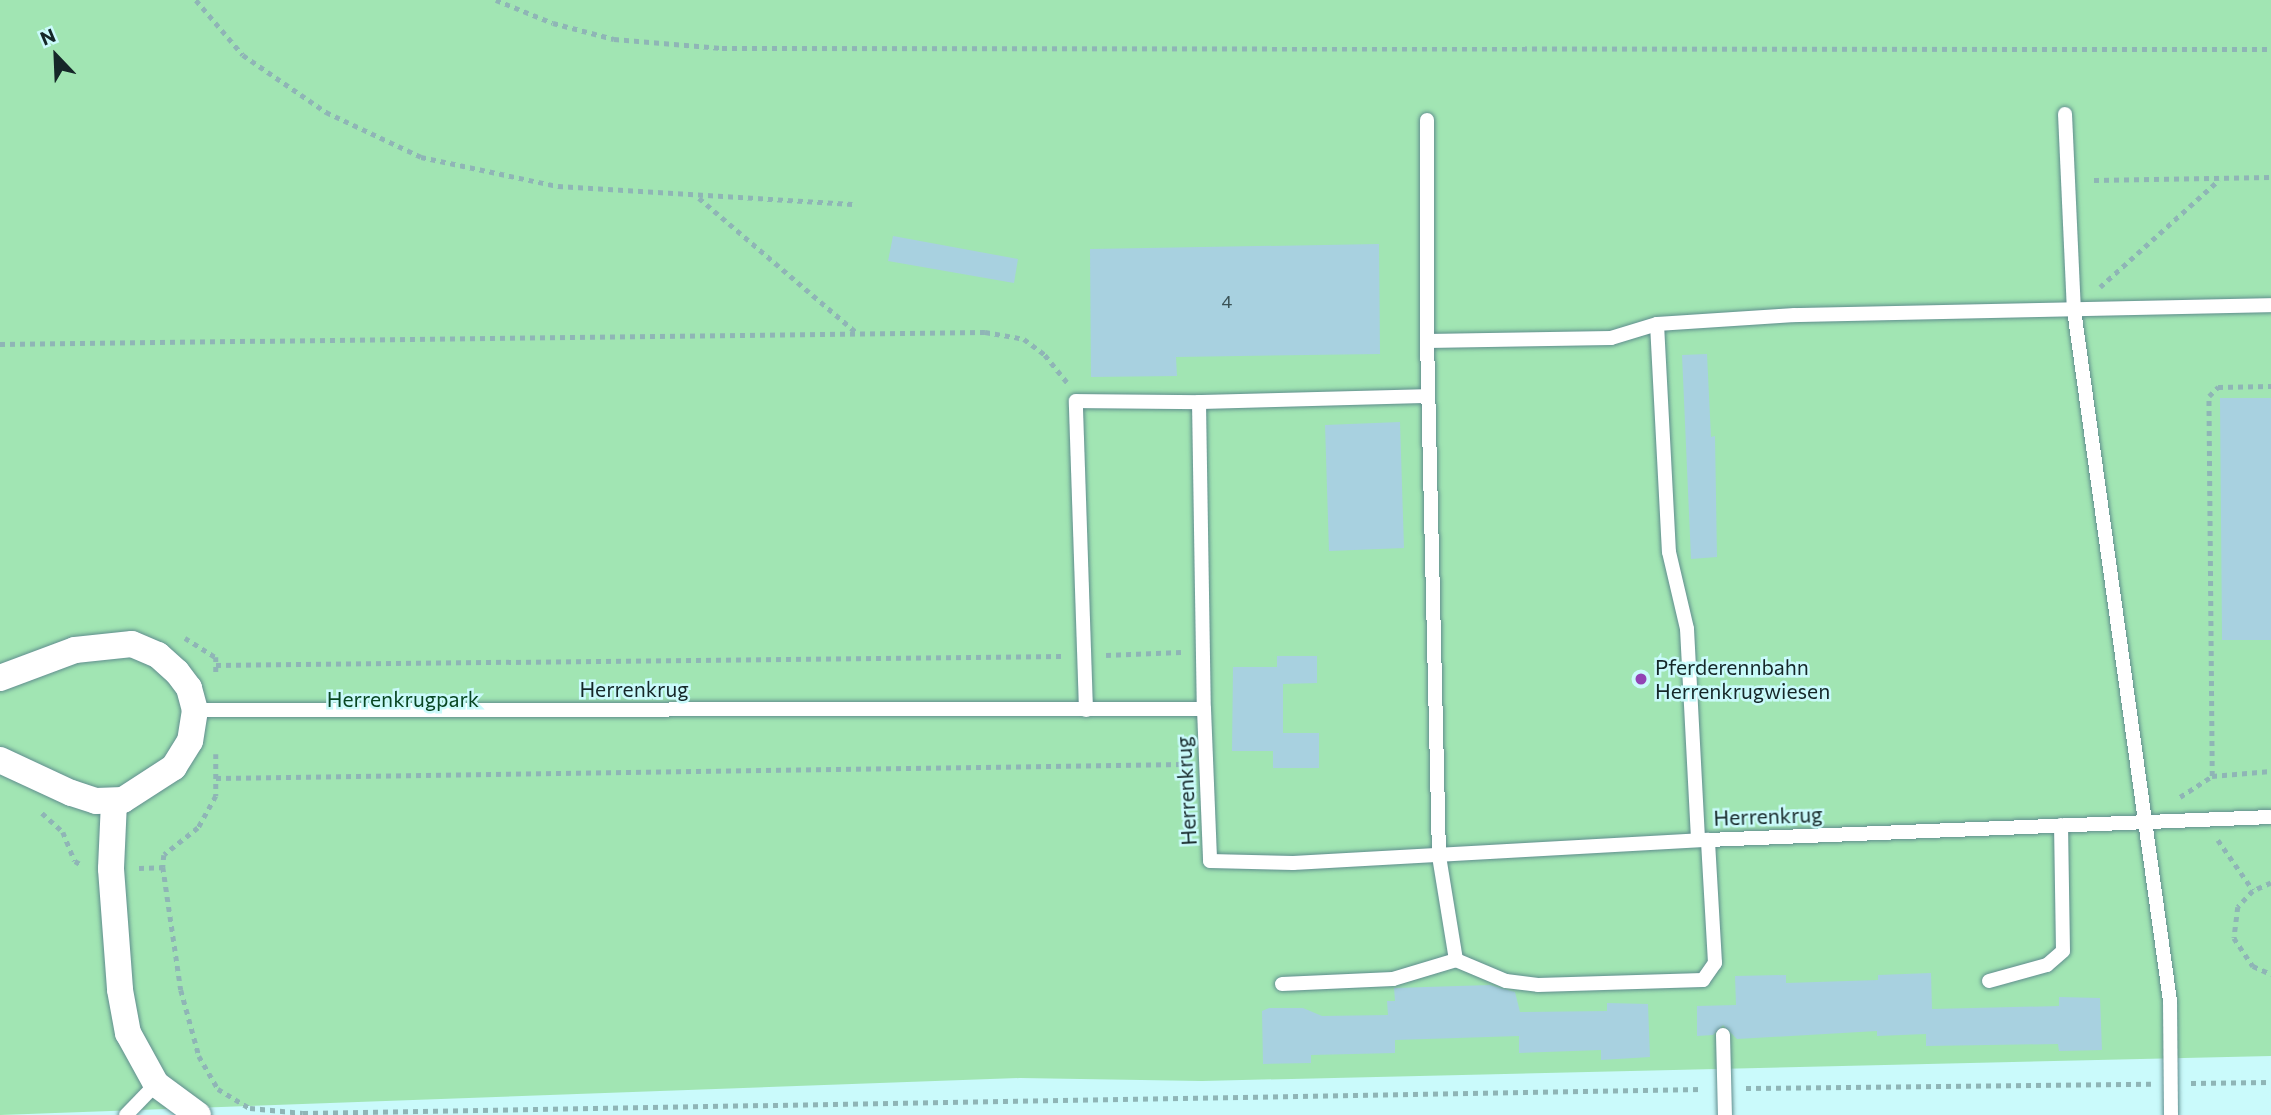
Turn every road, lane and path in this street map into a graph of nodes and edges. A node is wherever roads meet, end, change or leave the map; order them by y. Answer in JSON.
{"nodes":[{"id":1,"x":196,"y":0,"type":"edge"},
{"id":2,"x":496,"y":0,"type":"edge"},
{"id":3,"x":2271,"y":49,"type":"edge"},
{"id":4,"x":2065,"y":114,"type":"dead end"},
{"id":5,"x":1427,"y":120,"type":"dead end"},
{"id":6,"x":2271,"y":177,"type":"edge"},
{"id":7,"x":2094,"y":180,"type":"dead end"},
{"id":8,"x":2219,"y":180,"type":"junction"},
{"id":9,"x":698,"y":198,"type":"junction"},
{"id":10,"x":852,"y":204,"type":"dead end"},
{"id":11,"x":2271,"y":305,"type":"edge"},
{"id":12,"x":2074,"y":310,"type":"junction"},
{"id":13,"x":1657,"y":324,"type":"junction"},
{"id":14,"x":858,"y":334,"type":"junction"},
{"id":15,"x":1427,"y":341,"type":"junction"},
{"id":16,"x":0,"y":344,"type":"edge"},
{"id":17,"x":2271,"y":386,"type":"edge"},
{"id":18,"x":1426,"y":396,"type":"junction"},
{"id":19,"x":1076,"y":401,"type":"junction"},
{"id":20,"x":1199,"y":402,"type":"junction"},
{"id":21,"x":1203,"y":651,"type":"junction"},
{"id":22,"x":1084,"y":656,"type":"junction"},
{"id":23,"x":216,"y":665,"type":"dead end"},
{"id":24,"x":0,"y":678,"type":"edge"},
{"id":25,"x":1204,"y":709,"type":"junction"},
{"id":26,"x":195,"y":710,"type":"junction"},
{"id":27,"x":1086,"y":710,"type":"junction"},
{"id":28,"x":0,"y":760,"type":"edge"},
{"id":29,"x":1204,"y":764,"type":"junction"},
{"id":30,"x":2271,"y":771,"type":"edge"},
{"id":31,"x":2212,"y":776,"type":"junction"},
{"id":32,"x":114,"y":802,"type":"junction"},
{"id":33,"x":30,"y":805,"type":"dead end"},
{"id":34,"x":2271,"y":817,"type":"edge"},
{"id":35,"x":2203,"y":820,"type":"junction"},
{"id":36,"x":2149,"y":822,"type":"junction"},
{"id":37,"x":2061,"y":825,"type":"junction"},
{"id":38,"x":1703,"y":840,"type":"junction"},
{"id":39,"x":1439,"y":856,"type":"junction"},
{"id":40,"x":163,"y":867,"type":"junction"},
{"id":41,"x":111,"y":869,"type":"junction"},
{"id":42,"x":2271,"y":883,"type":"edge"},
{"id":43,"x":2253,"y":891,"type":"junction"},
{"id":44,"x":1456,"y":960,"type":"junction"},
{"id":45,"x":2271,"y":974,"type":"edge"},
{"id":46,"x":1989,"y":981,"type":"dead end"},
{"id":47,"x":1282,"y":984,"type":"dead end"},
{"id":48,"x":1723,"y":1035,"type":"dead end"},
{"id":49,"x":156,"y":1084,"type":"junction"},
{"id":50,"x":1213,"y":1095,"type":"dead end"},
{"id":51,"x":126,"y":1115,"type":"edge"},
{"id":52,"x":198,"y":1115,"type":"edge"},
{"id":53,"x":1725,"y":1115,"type":"edge"},
{"id":54,"x":2172,"y":1115,"type":"edge"}],
"edges":[{"from":1,"to":9,"type":"path"},
{"from":2,"to":3,"type":"path"},
{"from":4,"to":12,"type":"lane"},
{"from":5,"to":15,"type":"lane"},
{"from":6,"to":8,"type":"path"},
{"from":7,"to":8,"type":"path"},
{"from":8,"to":12,"type":"path"},
{"from":9,"to":10,"type":"path"},
{"from":9,"to":14,"type":"path"},
{"from":11,"to":12,"type":"lane"},
{"from":12,"to":13,"type":"lane"},
{"from":12,"to":36,"type":"lane"},
{"from":13,"to":15,"type":"lane"},
{"from":13,"to":38,"type":"lane"},
{"from":14,"to":16,"type":"path"},
{"from":14,"to":19,"type":"path"},
{"from":15,"to":18,"type":"lane"},
{"from":17,"to":31,"type":"path"},
{"from":18,"to":20,"type":"lane"},
{"from":18,"to":39,"type":"lane"},
{"from":19,"to":20,"type":"lane"},
{"from":19,"to":22,"type":"lane"},
{"from":20,"to":21,"type":"lane"},
{"from":21,"to":22,"type":"path"},
{"from":21,"to":25,"type":"lane"},
{"from":22,"to":23,"type":"path"},
{"from":22,"to":27,"type":"lane"},
{"from":24,"to":26,"type":"street"},
{"from":25,"to":27,"type":"lane","name":"Herrenkrug"},
{"from":25,"to":29,"type":"lane","name":"Herrenkrug"},
{"from":26,"to":27,"type":"lane","name":"Herrenkrug"},
{"from":26,"to":32,"type":"street"},
{"from":28,"to":32,"type":"street"},
{"from":29,"to":39,"type":"lane","name":"Herrenkrug"},
{"from":29,"to":40,"type":"path"},
{"from":30,"to":31,"type":"path"},
{"from":31,"to":36,"type":"path"},
{"from":32,"to":41,"type":"street"},
{"from":33,"to":41,"type":"path"},
{"from":34,"to":35,"type":"lane","name":"Herrenkrug"},
{"from":35,"to":36,"type":"lane","name":"Herrenkrug"},
{"from":35,"to":43,"type":"path"},
{"from":36,"to":37,"type":"lane","name":"Herrenkrug"},
{"from":36,"to":54,"type":"lane"},
{"from":37,"to":38,"type":"lane","name":"Herrenkrug"},
{"from":37,"to":46,"type":"lane"},
{"from":38,"to":39,"type":"lane","name":"Herrenkrug"},
{"from":38,"to":44,"type":"lane"},
{"from":39,"to":44,"type":"lane"},
{"from":40,"to":41,"type":"path"},
{"from":40,"to":50,"type":"path"},
{"from":41,"to":49,"type":"street"},
{"from":42,"to":43,"type":"path"},
{"from":43,"to":45,"type":"path"},
{"from":44,"to":47,"type":"lane"},
{"from":48,"to":53,"type":"lane"},
{"from":49,"to":51,"type":"lane"},
{"from":49,"to":52,"type":"street"}]}
